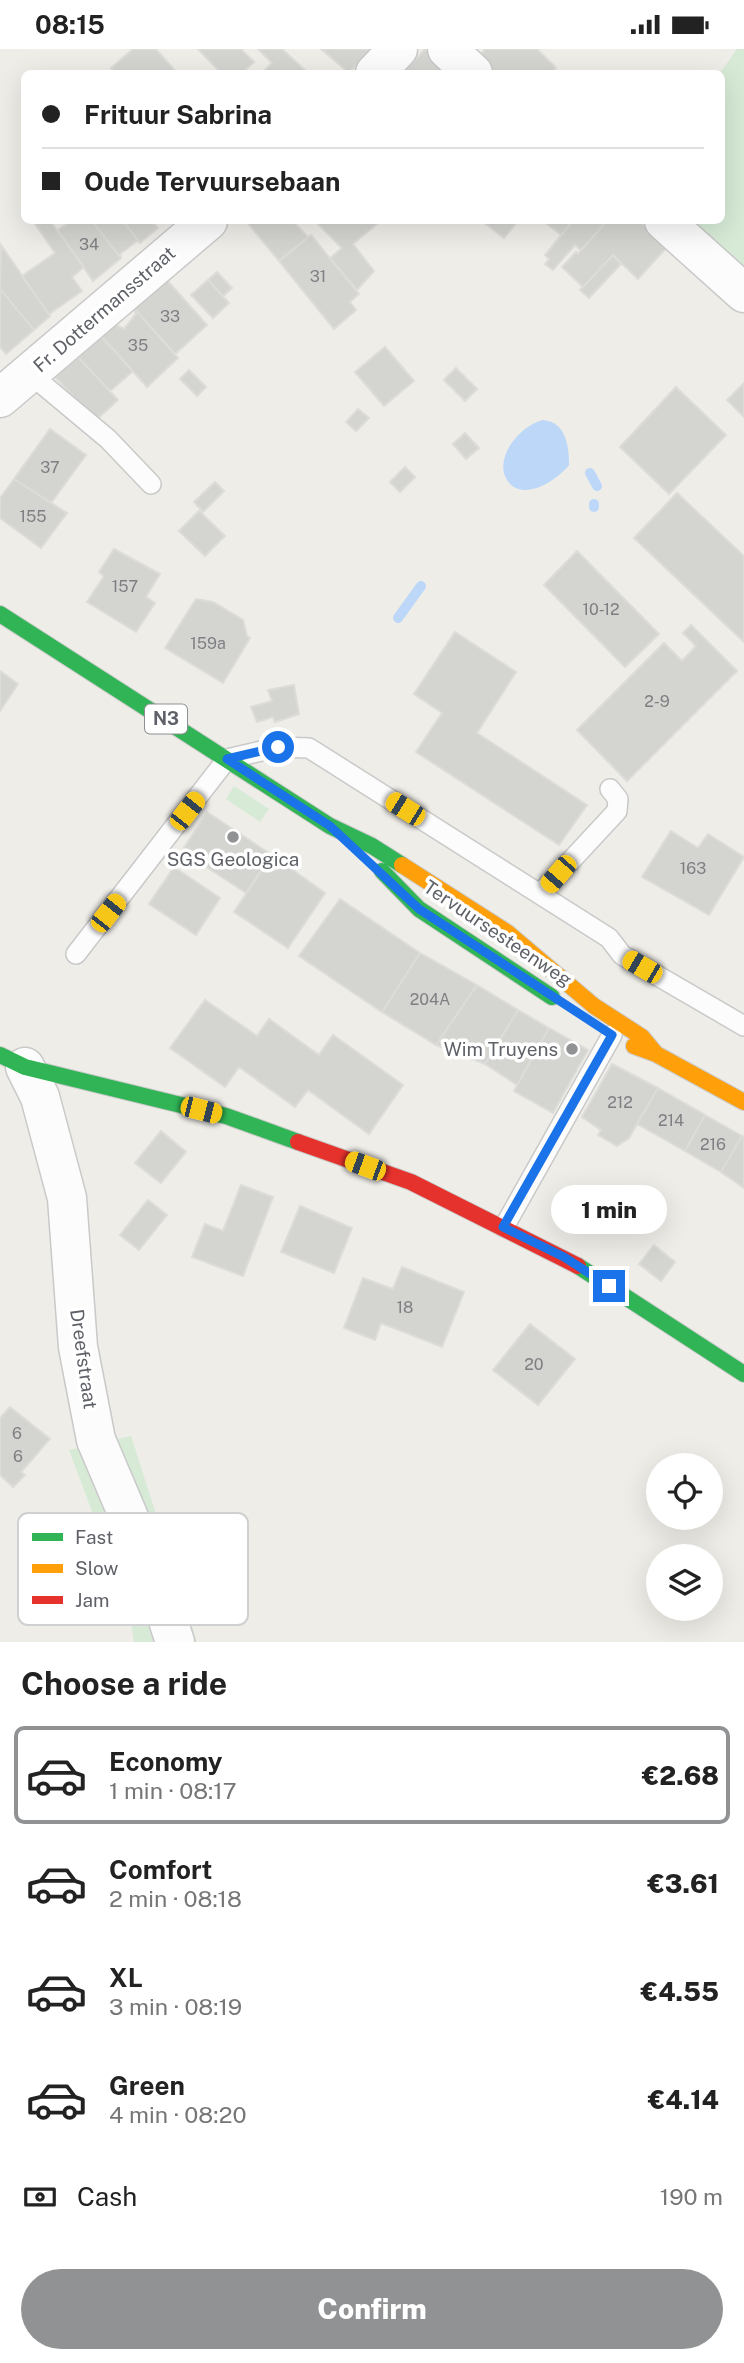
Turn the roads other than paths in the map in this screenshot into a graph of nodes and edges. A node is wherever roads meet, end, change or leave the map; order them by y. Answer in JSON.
{"nodes":[{"id":1,"x":398,"y":49,"type":"edge"},
{"id":2,"x":447,"y":49,"type":"edge"},
{"id":3,"x":378,"y":70,"type":"edge"},
{"id":4,"x":470,"y":70,"type":"edge"},
{"id":5,"x":204,"y":224,"type":"edge"},
{"id":6,"x":667,"y":224,"type":"edge"},
{"id":7,"x":744,"y":293,"type":"edge"},
{"id":8,"x":29,"y":373,"type":"junction"},
{"id":9,"x":0,"y":398,"type":"edge"},
{"id":10,"x":151,"y":484,"type":"dead end"},
{"id":11,"x":0,"y":614,"type":"edge"},
{"id":12,"x":227,"y":759,"type":"junction"},
{"id":13,"x":610,"y":789,"type":"dead end"},
{"id":14,"x":330,"y":826,"type":"junction"},
{"id":15,"x":540,"y":894,"type":"junction"},
{"id":16,"x":76,"y":954,"type":"dead end"},
{"id":17,"x":744,"y":1026,"type":"edge"},
{"id":18,"x":612,"y":1035,"type":"junction"},
{"id":19,"x":656,"y":1054,"type":"junction"},
{"id":20,"x":13,"y":1061,"type":"edge"},
{"id":21,"x":744,"y":1102,"type":"edge"},
{"id":22,"x":503,"y":1227,"type":"junction"},
{"id":23,"x":744,"y":1374,"type":"edge"},
{"id":24,"x":127,"y":1513,"type":"edge"},
{"id":25,"x":170,"y":1625,"type":"edge"},
{"id":26,"x":175,"y":1642,"type":"edge"}],
"edges":[{"from":1,"to":3,"type":"street"},
{"from":2,"to":4,"type":"street"},
{"from":5,"to":8,"type":"street","name":"Fr. Dottermansstraat"},
{"from":6,"to":7,"type":"street"},
{"from":8,"to":9,"type":"street","name":"Fr. Dottermansstraat"},
{"from":8,"to":10,"type":"lane"},
{"from":11,"to":12,"type":"main road","name":"Tervuursesteenweg","number":"N3"},
{"from":12,"to":14,"type":"main road","name":"Tervuursesteenweg","number":"N3"},
{"from":12,"to":15,"type":"lane"},
{"from":12,"to":16,"type":"lane"},
{"from":13,"to":15,"type":"lane"},
{"from":14,"to":18,"type":"main road","name":"Tervuursesteenweg","number":"N3"},
{"from":14,"to":19,"type":"main road","name":"Tervuursesteenweg","number":"N3"},
{"from":15,"to":17,"type":"lane"},
{"from":18,"to":19,"type":"main road","name":"Tervuursesteenweg","number":"N3"},
{"from":18,"to":22,"type":"lane"},
{"from":19,"to":21,"type":"main road","name":"Tervuursesteenweg","number":"N3"},
{"from":20,"to":22,"type":"main road"},
{"from":20,"to":24,"type":"street","name":"Dreefstraat"},
{"from":22,"to":23,"type":"main road"},
{"from":25,"to":26,"type":"street","name":"Dreefstraat"}]}
